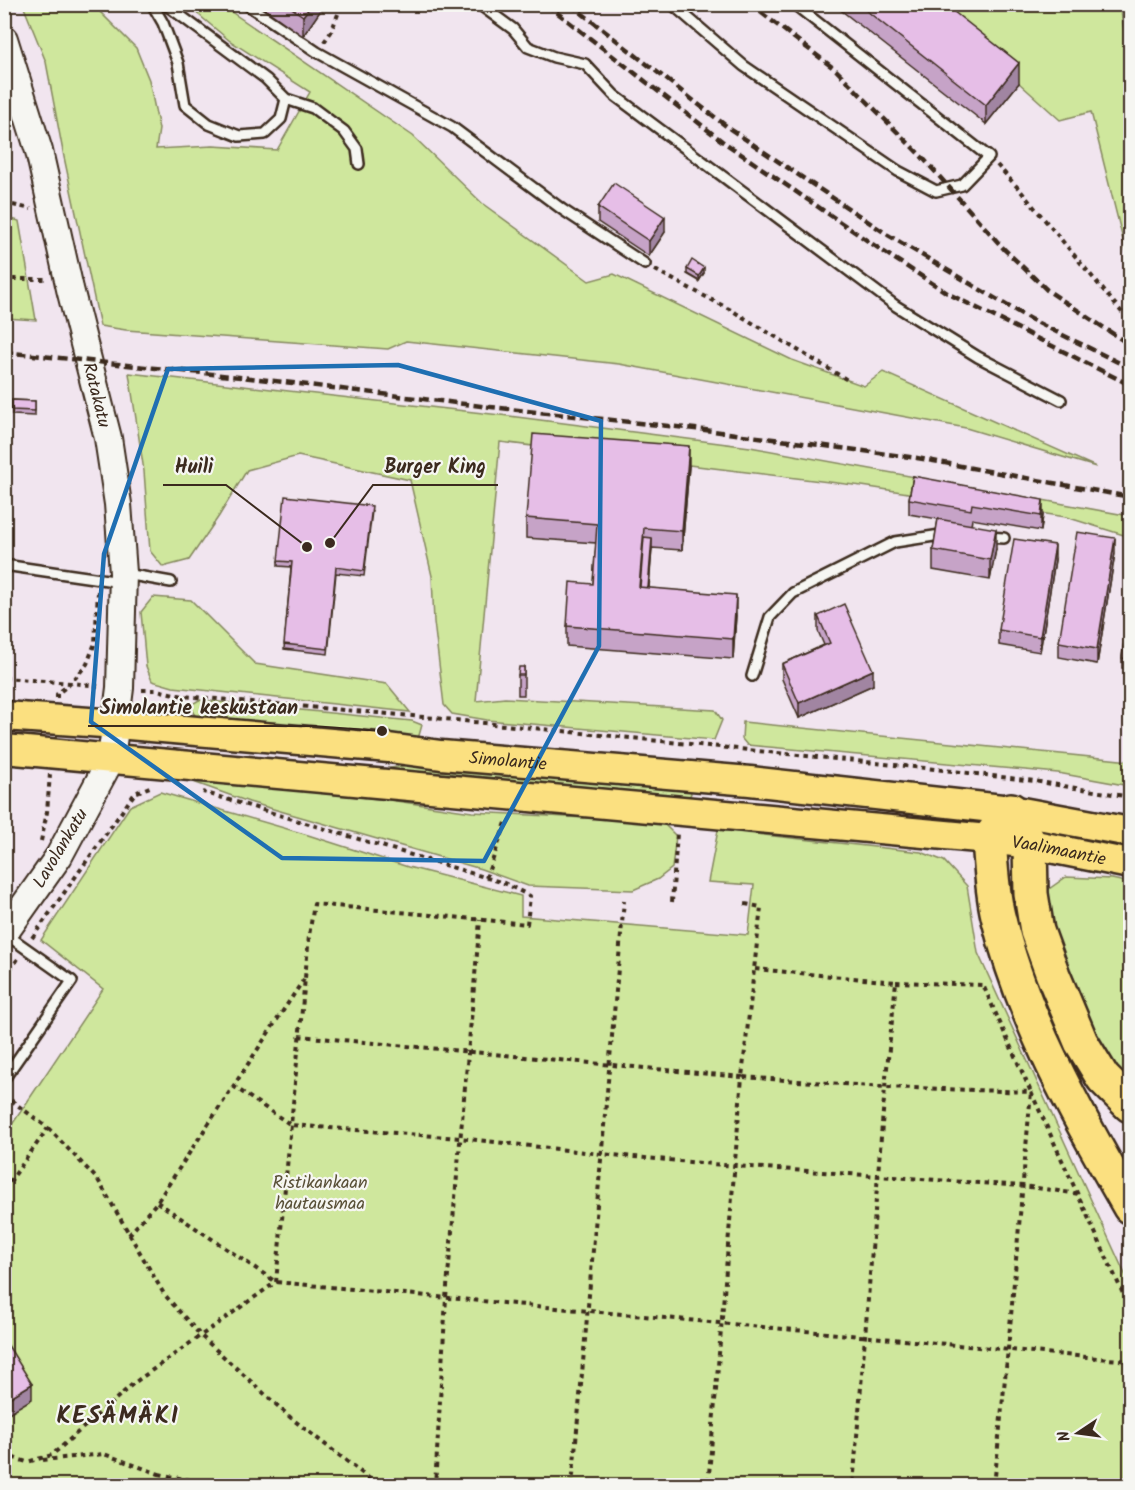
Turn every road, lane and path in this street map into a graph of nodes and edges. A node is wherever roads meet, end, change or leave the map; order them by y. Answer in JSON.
{"nodes":[{"id":1,"x":152,"y":4,"type":"edge"},
{"id":2,"x":165,"y":4,"type":"edge"},
{"id":3,"x":246,"y":4,"type":"edge"},
{"id":4,"x":342,"y":4,"type":"edge"},
{"id":5,"x":479,"y":4,"type":"edge"},
{"id":6,"x":672,"y":4,"type":"edge"},
{"id":7,"x":794,"y":4,"type":"edge"},
{"id":8,"x":4,"y":39,"type":"edge"},
{"id":9,"x":317,"y":52,"type":"junction"},
{"id":10,"x":286,"y":99,"type":"junction"},
{"id":11,"x":989,"y":157,"type":"junction"},
{"id":12,"x":359,"y":164,"type":"dead end"},
{"id":13,"x":32,"y":199,"type":"dead end"},
{"id":14,"x":4,"y":203,"type":"edge"},
{"id":15,"x":645,"y":264,"type":"joint"},
{"id":16,"x":4,"y":279,"type":"edge"},
{"id":17,"x":50,"y":279,"type":"dead end"},
{"id":18,"x":1131,"y":322,"type":"edge"},
{"id":19,"x":849,"y":381,"type":"dead end"},
{"id":20,"x":1061,"y":400,"type":"dead end"},
{"id":21,"x":956,"y":535,"type":"edge"},
{"id":22,"x":980,"y":536,"type":"edge"},
{"id":23,"x":1004,"y":538,"type":"dead end"},
{"id":24,"x":4,"y":565,"type":"edge"},
{"id":25,"x":115,"y":578,"type":"junction"},
{"id":26,"x":171,"y":582,"type":"dead end"},
{"id":27,"x":752,"y":676,"type":"dead end"},
{"id":28,"x":4,"y":678,"type":"edge"},
{"id":29,"x":120,"y":688,"type":"junction"},
{"id":30,"x":4,"y":716,"type":"edge"},
{"id":31,"x":117,"y":724,"type":"junction"},
{"id":32,"x":4,"y":749,"type":"edge"},
{"id":33,"x":111,"y":759,"type":"junction"},
{"id":34,"x":159,"y":783,"type":"dead end"},
{"id":35,"x":194,"y":789,"type":"dead end"},
{"id":36,"x":1131,"y":797,"type":"edge"},
{"id":37,"x":1011,"y":810,"type":"junction"},
{"id":38,"x":507,"y":820,"type":"dead end"},
{"id":39,"x":1131,"y":831,"type":"edge"},
{"id":40,"x":989,"y":839,"type":"junction"},
{"id":41,"x":1030,"y":844,"type":"junction"},
{"id":42,"x":1131,"y":864,"type":"edge"},
{"id":43,"x":486,"y":878,"type":"junction"},
{"id":44,"x":624,"y":901,"type":"dead end"},
{"id":45,"x":745,"y":904,"type":"dead end"},
{"id":46,"x":480,"y":920,"type":"junction"},
{"id":47,"x":11,"y":939,"type":"edge"},
{"id":48,"x":754,"y":969,"type":"junction"},
{"id":49,"x":4,"y":977,"type":"edge"},
{"id":50,"x":304,"y":978,"type":"junction"},
{"id":51,"x":896,"y":982,"type":"junction"},
{"id":52,"x":299,"y":1036,"type":"junction"},
{"id":53,"x":468,"y":1051,"type":"junction"},
{"id":54,"x":610,"y":1064,"type":"junction"},
{"id":55,"x":742,"y":1077,"type":"junction"},
{"id":56,"x":4,"y":1078,"type":"edge"},
{"id":57,"x":233,"y":1086,"type":"junction"},
{"id":58,"x":885,"y":1087,"type":"junction"},
{"id":59,"x":1031,"y":1092,"type":"junction"},
{"id":60,"x":4,"y":1095,"type":"edge"},
{"id":61,"x":1131,"y":1105,"type":"edge"},
{"id":62,"x":291,"y":1125,"type":"junction"},
{"id":63,"x":48,"y":1128,"type":"junction"},
{"id":64,"x":460,"y":1138,"type":"junction"},
{"id":65,"x":601,"y":1154,"type":"junction"},
{"id":66,"x":735,"y":1166,"type":"junction"},
{"id":67,"x":878,"y":1178,"type":"junction"},
{"id":68,"x":1023,"y":1186,"type":"junction"},
{"id":69,"x":4,"y":1190,"type":"edge"},
{"id":70,"x":1079,"y":1194,"type":"junction"},
{"id":71,"x":157,"y":1202,"type":"junction"},
{"id":72,"x":1131,"y":1207,"type":"edge"},
{"id":73,"x":129,"y":1234,"type":"junction"},
{"id":74,"x":276,"y":1282,"type":"junction"},
{"id":75,"x":446,"y":1298,"type":"junction"},
{"id":76,"x":1131,"y":1309,"type":"edge"},
{"id":77,"x":587,"y":1310,"type":"junction"},
{"id":78,"x":722,"y":1323,"type":"junction"},
{"id":79,"x":201,"y":1335,"type":"junction"},
{"id":80,"x":866,"y":1336,"type":"junction"},
{"id":81,"x":1008,"y":1349,"type":"junction"},
{"id":82,"x":1131,"y":1361,"type":"edge"},
{"id":83,"x":4,"y":1455,"type":"edge"},
{"id":84,"x":27,"y":1462,"type":"junction"},
{"id":85,"x":159,"y":1474,"type":"junction"},
{"id":86,"x":162,"y":1485,"type":"edge"},
{"id":87,"x":220,"y":1485,"type":"edge"},
{"id":88,"x":379,"y":1485,"type":"edge"},
{"id":89,"x":435,"y":1485,"type":"edge"},
{"id":90,"x":572,"y":1485,"type":"edge"},
{"id":91,"x":708,"y":1485,"type":"edge"},
{"id":92,"x":853,"y":1485,"type":"edge"},
{"id":93,"x":994,"y":1485,"type":"edge"}],
"edges":[{"from":1,"to":10,"type":"lane"},
{"from":2,"to":10,"type":"lane"},
{"from":3,"to":9,"type":"lane"},
{"from":4,"to":9,"type":"path"},
{"from":5,"to":20,"type":"lane"},
{"from":6,"to":11,"type":"lane"},
{"from":7,"to":11,"type":"lane"},
{"from":8,"to":25,"type":"main road","name":"Ratakatu"},
{"from":9,"to":15,"type":"lane"},
{"from":10,"to":12,"type":"lane"},
{"from":11,"to":18,"type":"path"},
{"from":13,"to":14,"type":"path"},
{"from":15,"to":19,"type":"path"},
{"from":16,"to":17,"type":"path"},
{"from":21,"to":27,"type":"lane"},
{"from":22,"to":23,"type":"lane"},
{"from":24,"to":25,"type":"lane"},
{"from":25,"to":26,"type":"lane"},
{"from":25,"to":28,"type":"path"},
{"from":25,"to":29,"type":"main road","name":"Ratakatu"},
{"from":29,"to":31,"type":"main road","name":"Ratakatu"},
{"from":29,"to":36,"type":"path"},
{"from":30,"to":31,"type":"main road","name":"Simolantie"},
{"from":31,"to":33,"type":"main road","name":"Ratakatu"},
{"from":31,"to":37,"type":"main road","name":"Simolantie"},
{"from":32,"to":33,"type":"main road","name":"Simolantie"},
{"from":33,"to":40,"type":"main road","name":"Simolantie"},
{"from":33,"to":47,"type":"main road","name":"Lavolankatu"},
{"from":34,"to":47,"type":"path"},
{"from":35,"to":43,"type":"path"},
{"from":37,"to":39,"type":"main road","name":"Vaalimaantie"},
{"from":37,"to":40,"type":"highway"},
{"from":37,"to":41,"type":"highway"},
{"from":38,"to":43,"type":"path"},
{"from":40,"to":41,"type":"main road","name":"Vaalimaantie"},
{"from":40,"to":72,"type":"highway"},
{"from":41,"to":42,"type":"main road","name":"Vaalimaantie"},
{"from":41,"to":61,"type":"highway"},
{"from":43,"to":46,"type":"path"},
{"from":44,"to":54,"type":"path"},
{"from":45,"to":48,"type":"path"},
{"from":46,"to":50,"type":"path"},
{"from":46,"to":53,"type":"path"},
{"from":47,"to":49,"type":"path"},
{"from":47,"to":56,"type":"lane"},
{"from":48,"to":51,"type":"path"},
{"from":48,"to":55,"type":"path"},
{"from":50,"to":52,"type":"path"},
{"from":50,"to":57,"type":"path"},
{"from":51,"to":58,"type":"path"},
{"from":51,"to":59,"type":"path"},
{"from":52,"to":53,"type":"path"},
{"from":52,"to":62,"type":"path"},
{"from":53,"to":54,"type":"path"},
{"from":53,"to":64,"type":"path"},
{"from":54,"to":55,"type":"path"},
{"from":54,"to":65,"type":"path"},
{"from":55,"to":58,"type":"path"},
{"from":55,"to":66,"type":"path"},
{"from":57,"to":62,"type":"path"},
{"from":57,"to":71,"type":"path"},
{"from":58,"to":59,"type":"path"},
{"from":58,"to":67,"type":"path"},
{"from":59,"to":68,"type":"path"},
{"from":59,"to":70,"type":"path"},
{"from":60,"to":63,"type":"path"},
{"from":62,"to":64,"type":"path"},
{"from":62,"to":74,"type":"path"},
{"from":63,"to":69,"type":"path"},
{"from":63,"to":73,"type":"path"},
{"from":64,"to":65,"type":"path"},
{"from":64,"to":75,"type":"path"},
{"from":65,"to":66,"type":"path"},
{"from":65,"to":77,"type":"path"},
{"from":66,"to":67,"type":"path"},
{"from":66,"to":78,"type":"path"},
{"from":67,"to":68,"type":"path"},
{"from":67,"to":80,"type":"path"},
{"from":68,"to":70,"type":"path"},
{"from":68,"to":81,"type":"path"},
{"from":70,"to":76,"type":"path"},
{"from":71,"to":73,"type":"path"},
{"from":71,"to":74,"type":"path"},
{"from":73,"to":79,"type":"path"},
{"from":74,"to":75,"type":"path"},
{"from":74,"to":79,"type":"path"},
{"from":75,"to":77,"type":"path"},
{"from":75,"to":89,"type":"path"},
{"from":77,"to":78,"type":"path"},
{"from":77,"to":90,"type":"path"},
{"from":78,"to":80,"type":"path"},
{"from":78,"to":91,"type":"path"},
{"from":79,"to":84,"type":"path"},
{"from":79,"to":88,"type":"path"},
{"from":80,"to":81,"type":"path"},
{"from":80,"to":92,"type":"path"},
{"from":81,"to":82,"type":"path"},
{"from":81,"to":93,"type":"path"},
{"from":83,"to":84,"type":"path"},
{"from":84,"to":85,"type":"path"},
{"from":85,"to":86,"type":"path"},
{"from":85,"to":87,"type":"path"}]}
